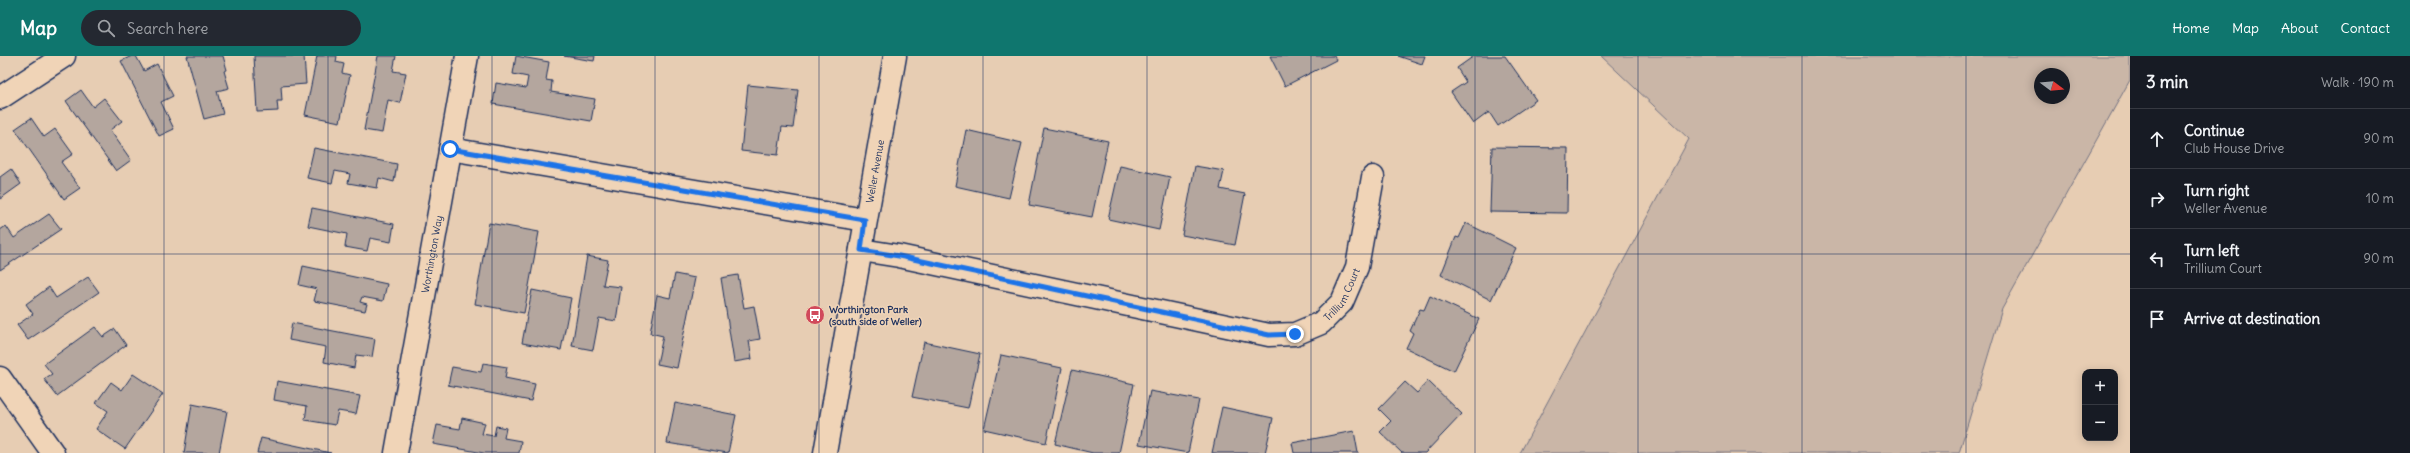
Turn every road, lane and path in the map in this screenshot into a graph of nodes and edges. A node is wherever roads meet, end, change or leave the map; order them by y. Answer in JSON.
{"nodes":[{"id":1,"x":64,"y":56,"type":"edge"},
{"id":2,"x":467,"y":56,"type":"edge"},
{"id":3,"x":895,"y":56,"type":"edge"},
{"id":4,"x":0,"y":98,"type":"edge"},
{"id":5,"x":450,"y":149,"type":"junction"},
{"id":6,"x":1373,"y":177,"type":"dead end"},
{"id":7,"x":865,"y":220,"type":"junction"},
{"id":8,"x":861,"y":250,"type":"junction"},
{"id":9,"x":0,"y":378,"type":"edge"},
{"id":10,"x":53,"y":453,"type":"edge"},
{"id":11,"x":396,"y":453,"type":"edge"},
{"id":12,"x":825,"y":453,"type":"edge"}],
"edges":[{"from":1,"to":4,"type":"street"},
{"from":2,"to":5,"type":"street","name":"Worthington Way"},
{"from":3,"to":7,"type":"street","name":"Weller Avenue"},
{"from":5,"to":7,"type":"street"},
{"from":5,"to":11,"type":"street","name":"Worthington Way"},
{"from":6,"to":8,"type":"street","name":"Trillium Court"},
{"from":7,"to":8,"type":"street","name":"Weller Avenue"},
{"from":8,"to":12,"type":"street","name":"Weller Avenue"},
{"from":9,"to":10,"type":"street"}]}
